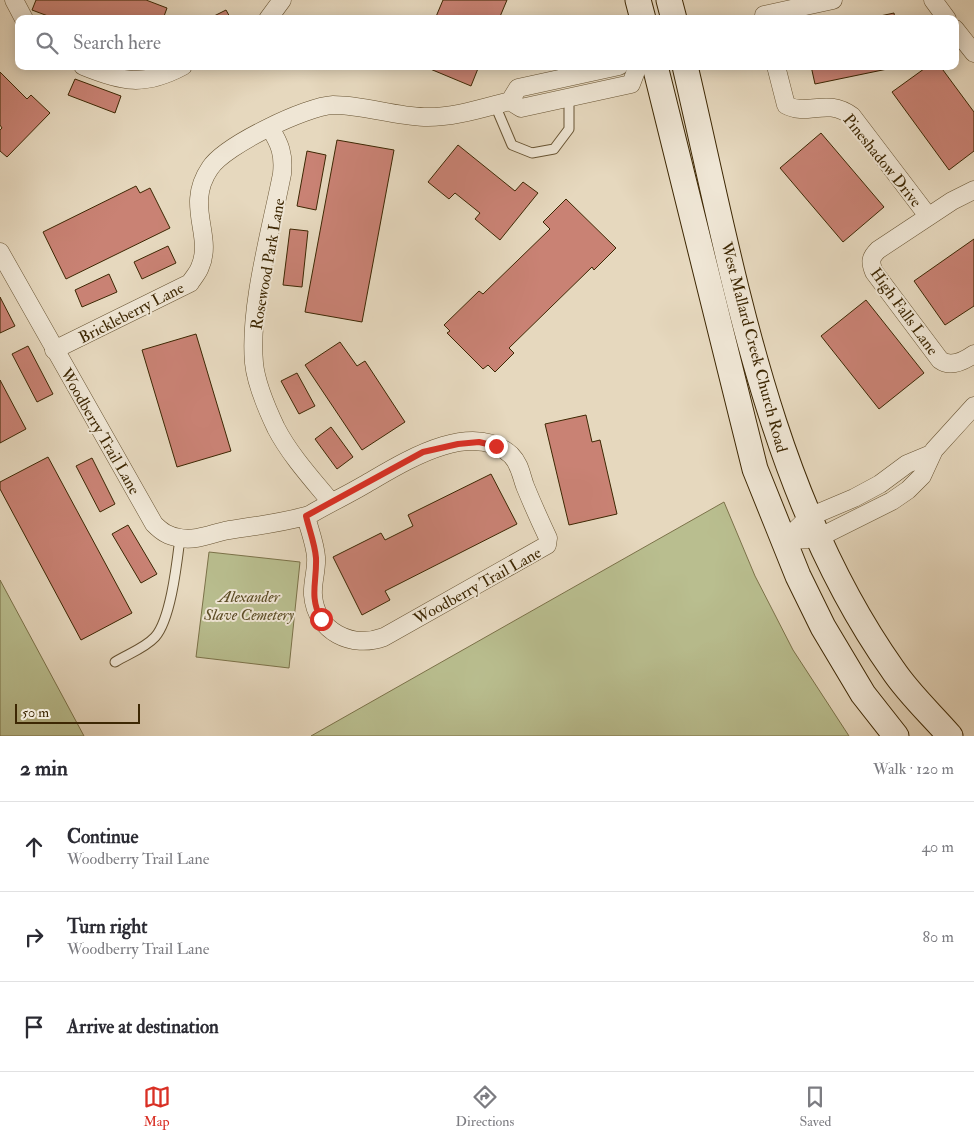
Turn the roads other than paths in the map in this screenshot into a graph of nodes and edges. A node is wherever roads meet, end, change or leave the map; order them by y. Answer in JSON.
{"nodes":[{"id":1,"x":14,"y":0,"type":"edge"},
{"id":2,"x":282,"y":0,"type":"edge"},
{"id":3,"x":638,"y":0,"type":"edge"},
{"id":4,"x":669,"y":0,"type":"edge"},
{"id":5,"x":834,"y":0,"type":"edge"},
{"id":6,"x":933,"y":0,"type":"edge"},
{"id":7,"x":22,"y":15,"type":"edge"},
{"id":8,"x":271,"y":15,"type":"edge"},
{"id":9,"x":642,"y":15,"type":"edge"},
{"id":10,"x":673,"y":15,"type":"edge"},
{"id":11,"x":764,"y":15,"type":"edge"},
{"id":12,"x":945,"y":15,"type":"edge"},
{"id":13,"x":959,"y":34,"type":"edge"},
{"id":14,"x":974,"y":53,"type":"edge"},
{"id":15,"x":94,"y":70,"type":"edge"},
{"id":16,"x":174,"y":70,"type":"edge"},
{"id":17,"x":601,"y":70,"type":"edge"},
{"id":18,"x":642,"y":70,"type":"edge"},
{"id":19,"x":645,"y":70,"type":"edge"},
{"id":20,"x":686,"y":70,"type":"edge"},
{"id":21,"x":777,"y":70,"type":"edge"},
{"id":22,"x":569,"y":98,"type":"junction"},
{"id":23,"x":503,"y":103,"type":"junction"},
{"id":24,"x":270,"y":128,"type":"junction"},
{"id":25,"x":974,"y":190,"type":"edge"},
{"id":26,"x":928,"y":216,"type":"junction"},
{"id":27,"x":0,"y":252,"type":"edge"},
{"id":28,"x":54,"y":350,"type":"junction"},
{"id":29,"x":974,"y":354,"type":"edge"},
{"id":30,"x":974,"y":406,"type":"edge"},
{"id":31,"x":331,"y":502,"type":"junction"},
{"id":32,"x":306,"y":516,"type":"junction"},
{"id":33,"x":814,"y":528,"type":"junction"},
{"id":34,"x":180,"y":538,"type":"junction"},
{"id":35,"x":784,"y":541,"type":"junction"},
{"id":36,"x":115,"y":662,"type":"dead end"},
{"id":37,"x":896,"y":736,"type":"edge"},
{"id":38,"x":950,"y":736,"type":"edge"}],
"edges":[{"from":1,"to":7,"type":"street"},
{"from":2,"to":8,"type":"street"},
{"from":3,"to":9,"type":"main road"},
{"from":4,"to":10,"type":"main road"},
{"from":5,"to":11,"type":"street"},
{"from":6,"to":12,"type":"street"},
{"from":13,"to":14,"type":"street"},
{"from":15,"to":16,"type":"street"},
{"from":17,"to":23,"type":"street","name":"Brickleberry Lane"},
{"from":18,"to":22,"type":"street","name":"Brickleberry Lane"},
{"from":19,"to":35,"type":"main road","name":"West Mallard Creek Church Road"},
{"from":20,"to":33,"type":"main road","name":"West Mallard Creek Church Road"},
{"from":21,"to":26,"type":"street","name":"Pineshadow Drive"},
{"from":22,"to":23,"type":"street","name":"Brickleberry Lane"},
{"from":22,"to":23,"type":"lane"},
{"from":23,"to":24,"type":"street","name":"Brickleberry Lane"},
{"from":24,"to":28,"type":"street","name":"Brickleberry Lane"},
{"from":24,"to":31,"type":"street","name":"Rosewood Park Lane"},
{"from":25,"to":26,"type":"street","name":"High Falls Lane"},
{"from":26,"to":29,"type":"street","name":"High Falls Lane"},
{"from":27,"to":28,"type":"street","name":"Woodberry Trail Lane"},
{"from":28,"to":34,"type":"street","name":"Woodberry Trail Lane"},
{"from":30,"to":33,"type":"street"},
{"from":31,"to":32,"type":"street","name":"Woodberry Trail Lane"},
{"from":31,"to":32,"type":"street","name":"Woodberry Trail Lane"},
{"from":32,"to":34,"type":"street","name":"Woodberry Trail Lane"},
{"from":33,"to":35,"type":"street"},
{"from":33,"to":38,"type":"main road","name":"West Mallard Creek Church Road"},
{"from":34,"to":36,"type":"lane"},
{"from":35,"to":37,"type":"main road","name":"West Mallard Creek Church Road"}]}
